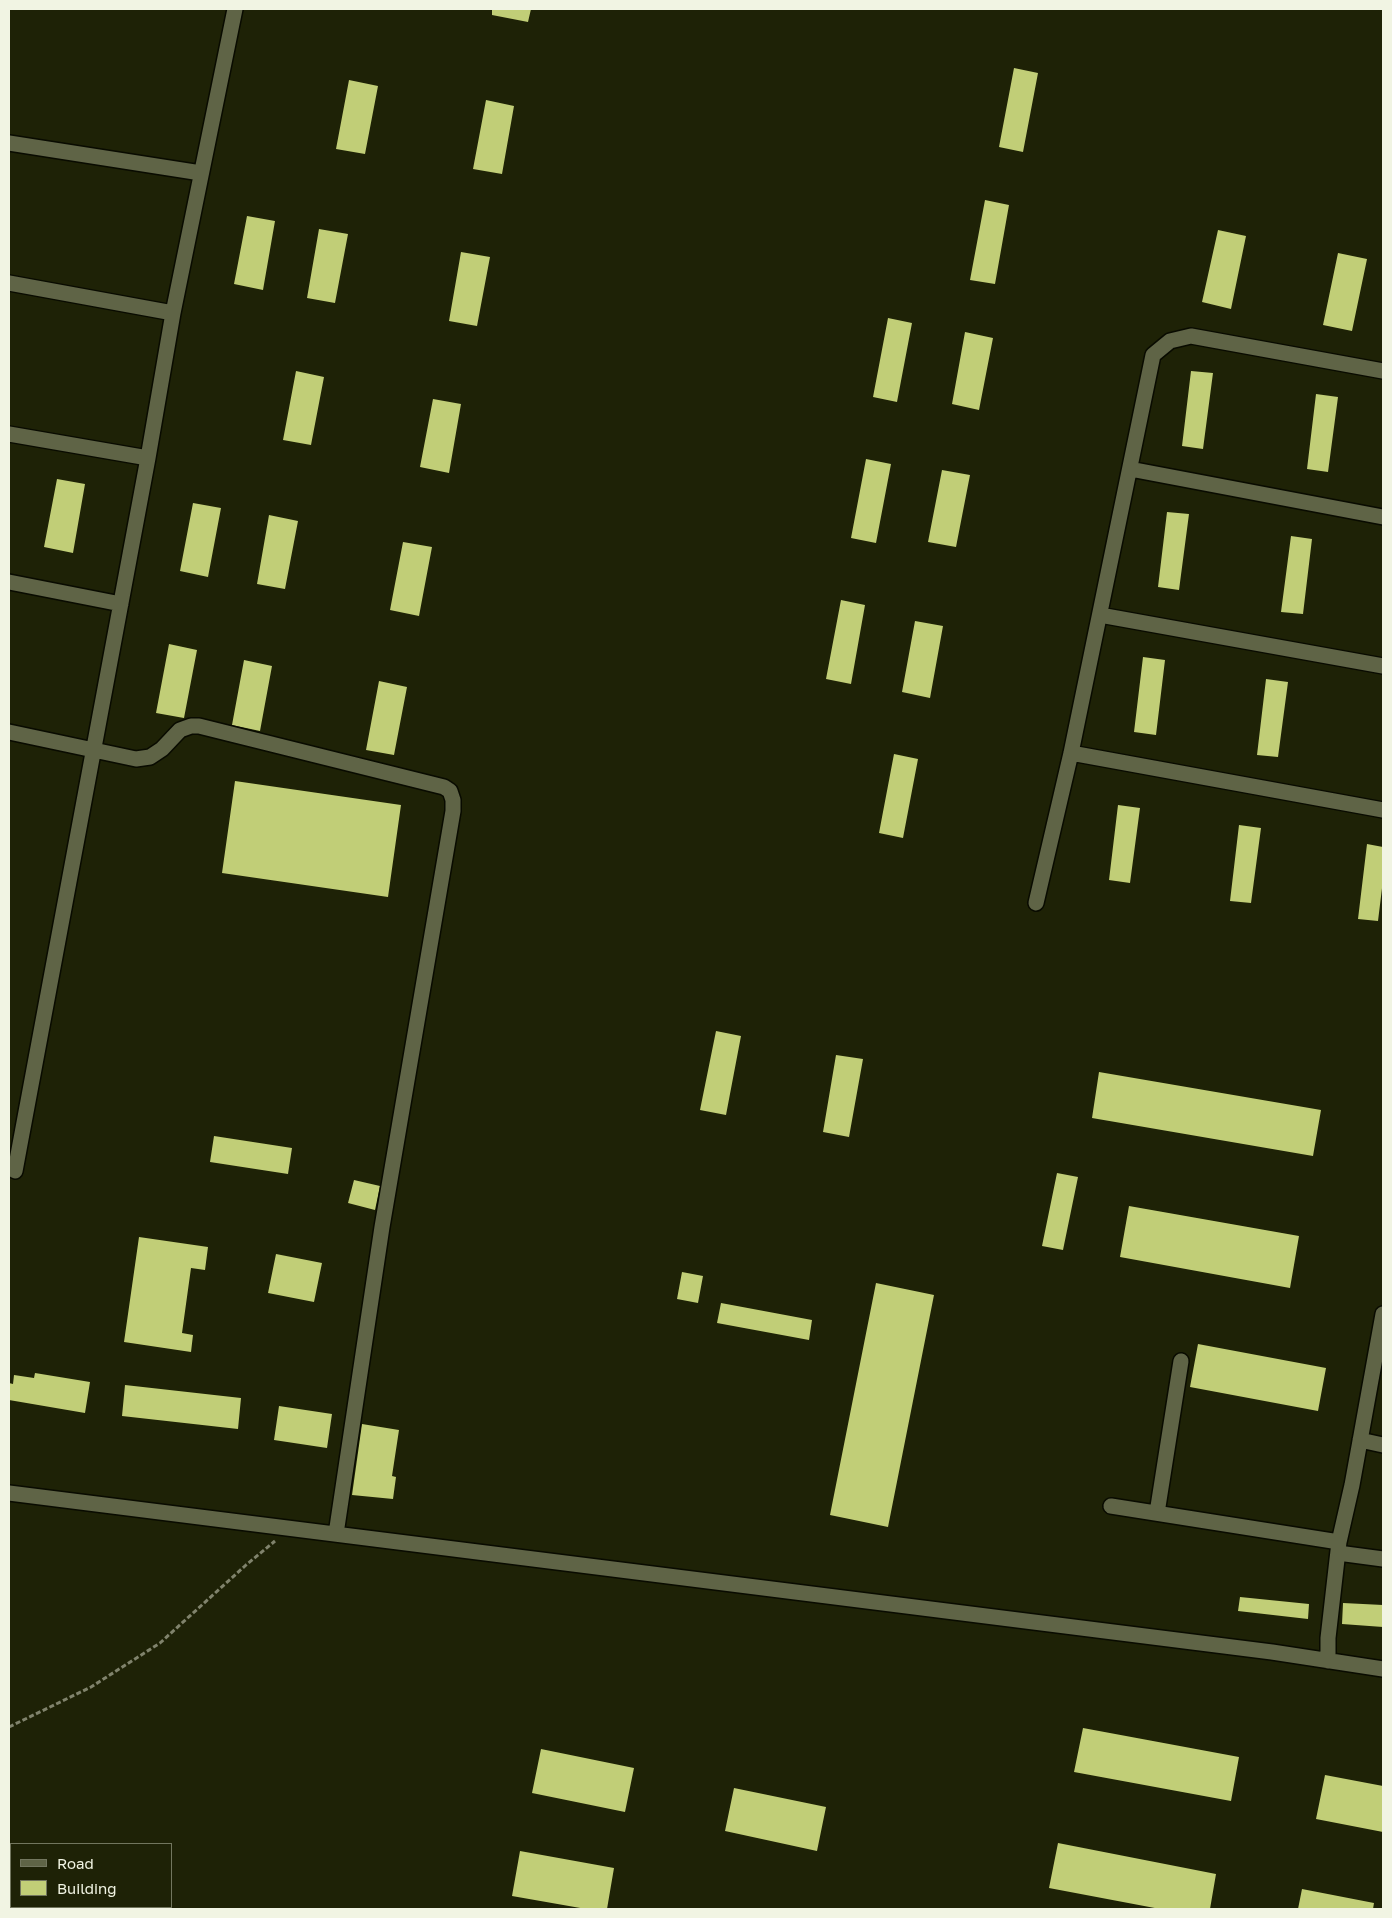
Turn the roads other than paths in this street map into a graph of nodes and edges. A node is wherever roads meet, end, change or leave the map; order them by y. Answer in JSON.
{"nodes":[{"id":1,"x":235,"y":9,"type":"edge"},
{"id":2,"x":9,"y":143,"type":"edge"},
{"id":3,"x":202,"y":173,"type":"junction"},
{"id":4,"x":9,"y":283,"type":"edge"},
{"id":5,"x":173,"y":313,"type":"junction"},
{"id":6,"x":1383,"y":371,"type":"edge"},
{"id":7,"x":9,"y":434,"type":"edge"},
{"id":8,"x":148,"y":458,"type":"junction"},
{"id":9,"x":1130,"y":469,"type":"junction"},
{"id":10,"x":1383,"y":517,"type":"edge"},
{"id":11,"x":9,"y":582,"type":"edge"},
{"id":12,"x":121,"y":604,"type":"junction"},
{"id":13,"x":1100,"y":615,"type":"junction"},
{"id":14,"x":1383,"y":666,"type":"edge"},
{"id":15,"x":9,"y":732,"type":"edge"},
{"id":16,"x":94,"y":749,"type":"junction"},
{"id":17,"x":1071,"y":753,"type":"junction"},
{"id":18,"x":1383,"y":810,"type":"edge"},
{"id":19,"x":1036,"y":904,"type":"dead end"},
{"id":20,"x":15,"y":1171,"type":"dead end"},
{"id":21,"x":1383,"y":1314,"type":"edge"},
{"id":22,"x":1181,"y":1361,"type":"dead end"},
{"id":23,"x":1360,"y":1440,"type":"junction"},
{"id":24,"x":1383,"y":1445,"type":"edge"},
{"id":25,"x":9,"y":1493,"type":"edge"},
{"id":26,"x":1110,"y":1506,"type":"dead end"},
{"id":27,"x":1157,"y":1513,"type":"junction"},
{"id":28,"x":336,"y":1534,"type":"junction"},
{"id":29,"x":1338,"y":1548,"type":"junction"},
{"id":30,"x":1383,"y":1559,"type":"edge"},
{"id":31,"x":1328,"y":1661,"type":"junction"},
{"id":32,"x":1383,"y":1669,"type":"edge"}],
"edges":[{"from":1,"to":3,"type":"street"},
{"from":2,"to":3,"type":"street"},
{"from":3,"to":5,"type":"street"},
{"from":4,"to":5,"type":"street"},
{"from":5,"to":8,"type":"street"},
{"from":6,"to":9,"type":"street"},
{"from":7,"to":8,"type":"street"},
{"from":8,"to":12,"type":"street"},
{"from":9,"to":10,"type":"street"},
{"from":9,"to":13,"type":"street"},
{"from":11,"to":12,"type":"street"},
{"from":12,"to":16,"type":"street"},
{"from":13,"to":14,"type":"street"},
{"from":13,"to":17,"type":"street"},
{"from":15,"to":16,"type":"street"},
{"from":16,"to":20,"type":"street"},
{"from":16,"to":28,"type":"street"},
{"from":17,"to":18,"type":"street"},
{"from":17,"to":19,"type":"street"},
{"from":21,"to":23,"type":"street"},
{"from":22,"to":27,"type":"street"},
{"from":23,"to":24,"type":"street"},
{"from":23,"to":29,"type":"street"},
{"from":25,"to":28,"type":"street"},
{"from":26,"to":27,"type":"street"},
{"from":27,"to":29,"type":"street"},
{"from":28,"to":31,"type":"street"},
{"from":29,"to":30,"type":"street"},
{"from":29,"to":31,"type":"street"},
{"from":31,"to":32,"type":"street"}]}
